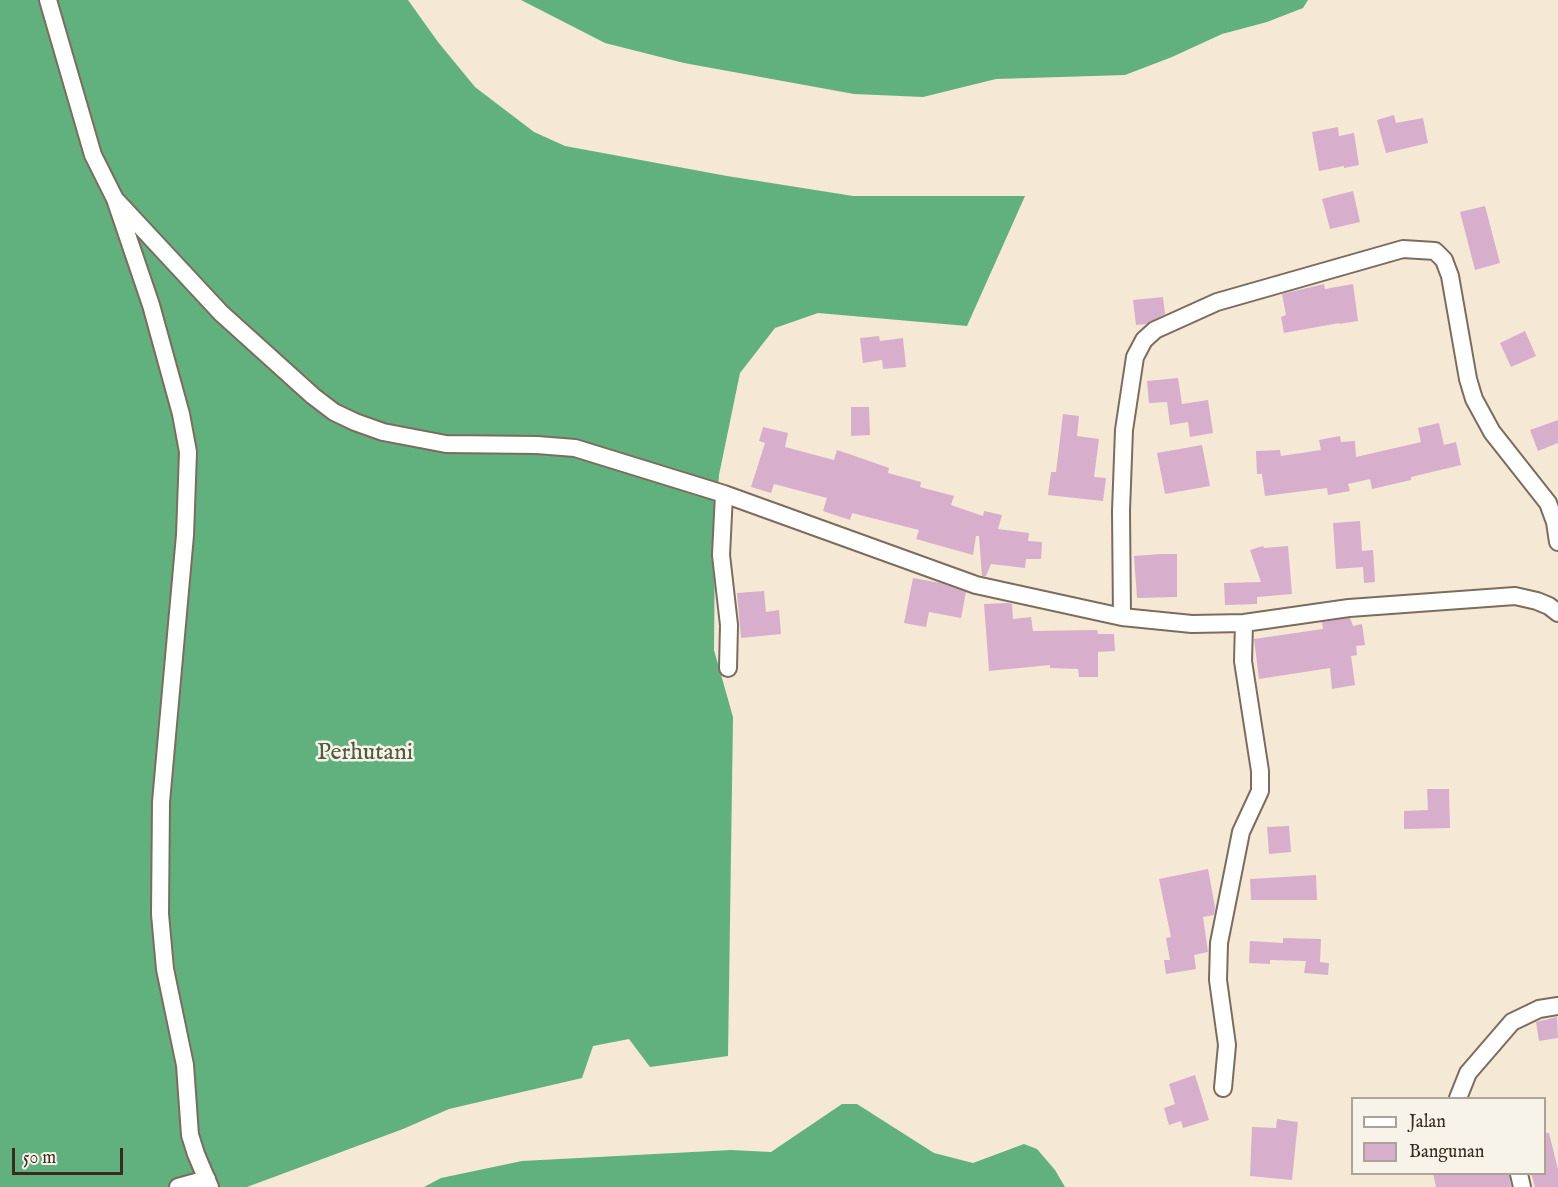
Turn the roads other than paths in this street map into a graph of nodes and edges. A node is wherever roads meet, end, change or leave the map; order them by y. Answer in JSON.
{"nodes":[{"id":1,"x":48,"y":0,"type":"edge"},
{"id":2,"x":115,"y":199,"type":"junction"},
{"id":3,"x":724,"y":494,"type":"junction"},
{"id":4,"x":1558,"y":542,"type":"edge"},
{"id":5,"x":1558,"y":613,"type":"edge"},
{"id":6,"x":1122,"y":617,"type":"junction"},
{"id":7,"x":1244,"y":623,"type":"junction"},
{"id":8,"x":728,"y":668,"type":"dead end"},
{"id":9,"x":1558,"y":1006,"type":"edge"},
{"id":10,"x":1223,"y":1088,"type":"dead end"},
{"id":11,"x":1458,"y":1097,"type":"edge"},
{"id":12,"x":209,"y":1183,"type":"edge"},
{"id":13,"x":178,"y":1187,"type":"edge"}],
"edges":[{"from":1,"to":2,"type":"street"},
{"from":2,"to":3,"type":"street"},
{"from":2,"to":12,"type":"street"},
{"from":3,"to":6,"type":"street"},
{"from":3,"to":8,"type":"street"},
{"from":4,"to":6,"type":"street"},
{"from":5,"to":7,"type":"street"},
{"from":6,"to":7,"type":"street"},
{"from":7,"to":10,"type":"street"},
{"from":9,"to":11,"type":"street"},
{"from":12,"to":13,"type":"street"}]}
